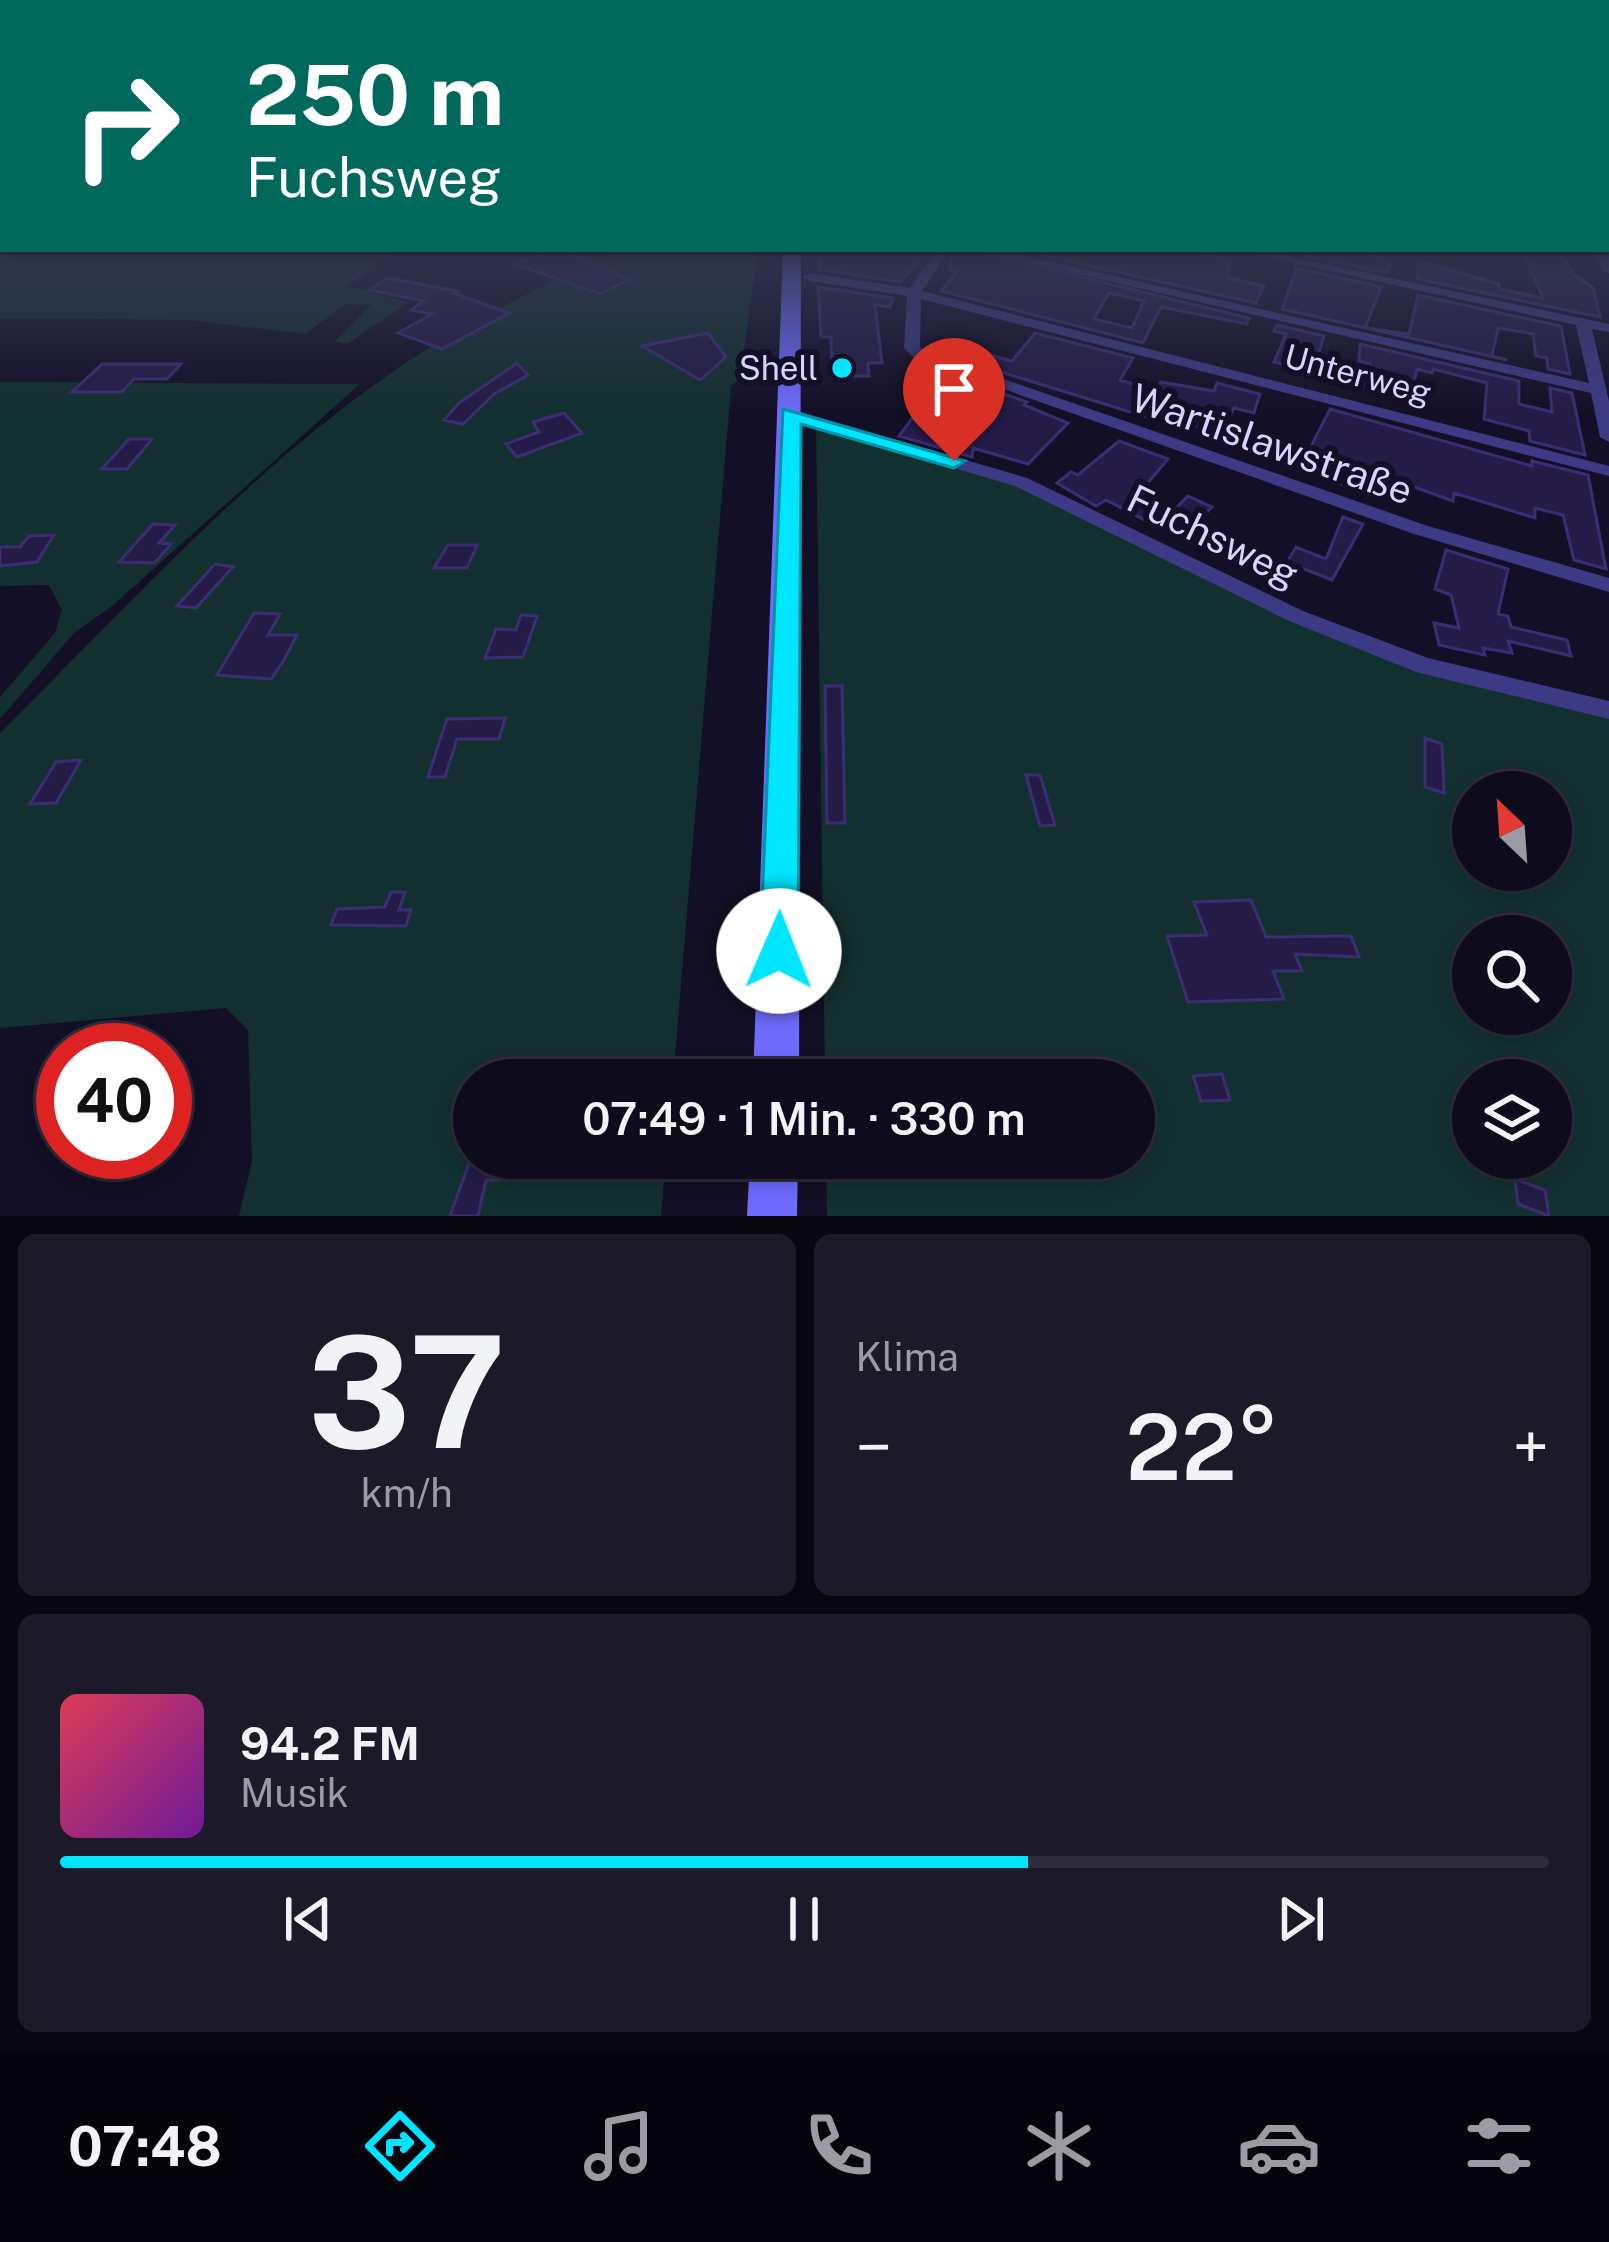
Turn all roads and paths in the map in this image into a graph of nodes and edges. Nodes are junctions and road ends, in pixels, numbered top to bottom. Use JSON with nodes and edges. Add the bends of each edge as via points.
{"nodes":[{"id":1,"x":791,"y":300,"type":"edge"},
{"id":2,"x":914,"y":300,"type":"edge"},
{"id":3,"x":940,"y":300,"type":"edge"},
{"id":4,"x":1185,"y":300,"type":"edge"},
{"id":5,"x":1474,"y":300,"type":"edge"},
{"id":6,"x":1583,"y":323,"type":"junction"},
{"id":7,"x":1609,"y":328,"type":"edge"},
{"id":8,"x":1604,"y":402,"type":"edge"},
{"id":9,"x":790,"y":414,"type":"junction"},
{"id":10,"x":1609,"y":437,"type":"edge"},
{"id":11,"x":1609,"y":471,"type":"edge"},
{"id":12,"x":1609,"y":585,"type":"edge"},
{"id":13,"x":1609,"y":710,"type":"edge"},
{"id":14,"x":776,"y":1059,"type":"edge"},
{"id":15,"x":773,"y":1179,"type":"edge"},
{"id":16,"x":772,"y":1216,"type":"edge"}],
"edges":[{"from":1,"to":9,"type":"street"},
{"from":2,"to":12,"type":"street","name":"Wartislawstraße","via":[[918,354],[1420,530]]},
{"from":3,"to":11,"type":"street","name":"Unterweg"},
{"from":4,"to":8,"type":"street"},
{"from":5,"to":6,"type":"street"},
{"from":6,"to":7,"type":"street"},
{"from":6,"to":8,"type":"street"},
{"from":8,"to":10,"type":"street"},
{"from":9,"to":13,"type":"street","name":"Fuchsweg","via":[[1022,482],[1296,616],[1424,666]]},
{"from":9,"to":14,"type":"street"},
{"from":15,"to":16,"type":"street"}]}
